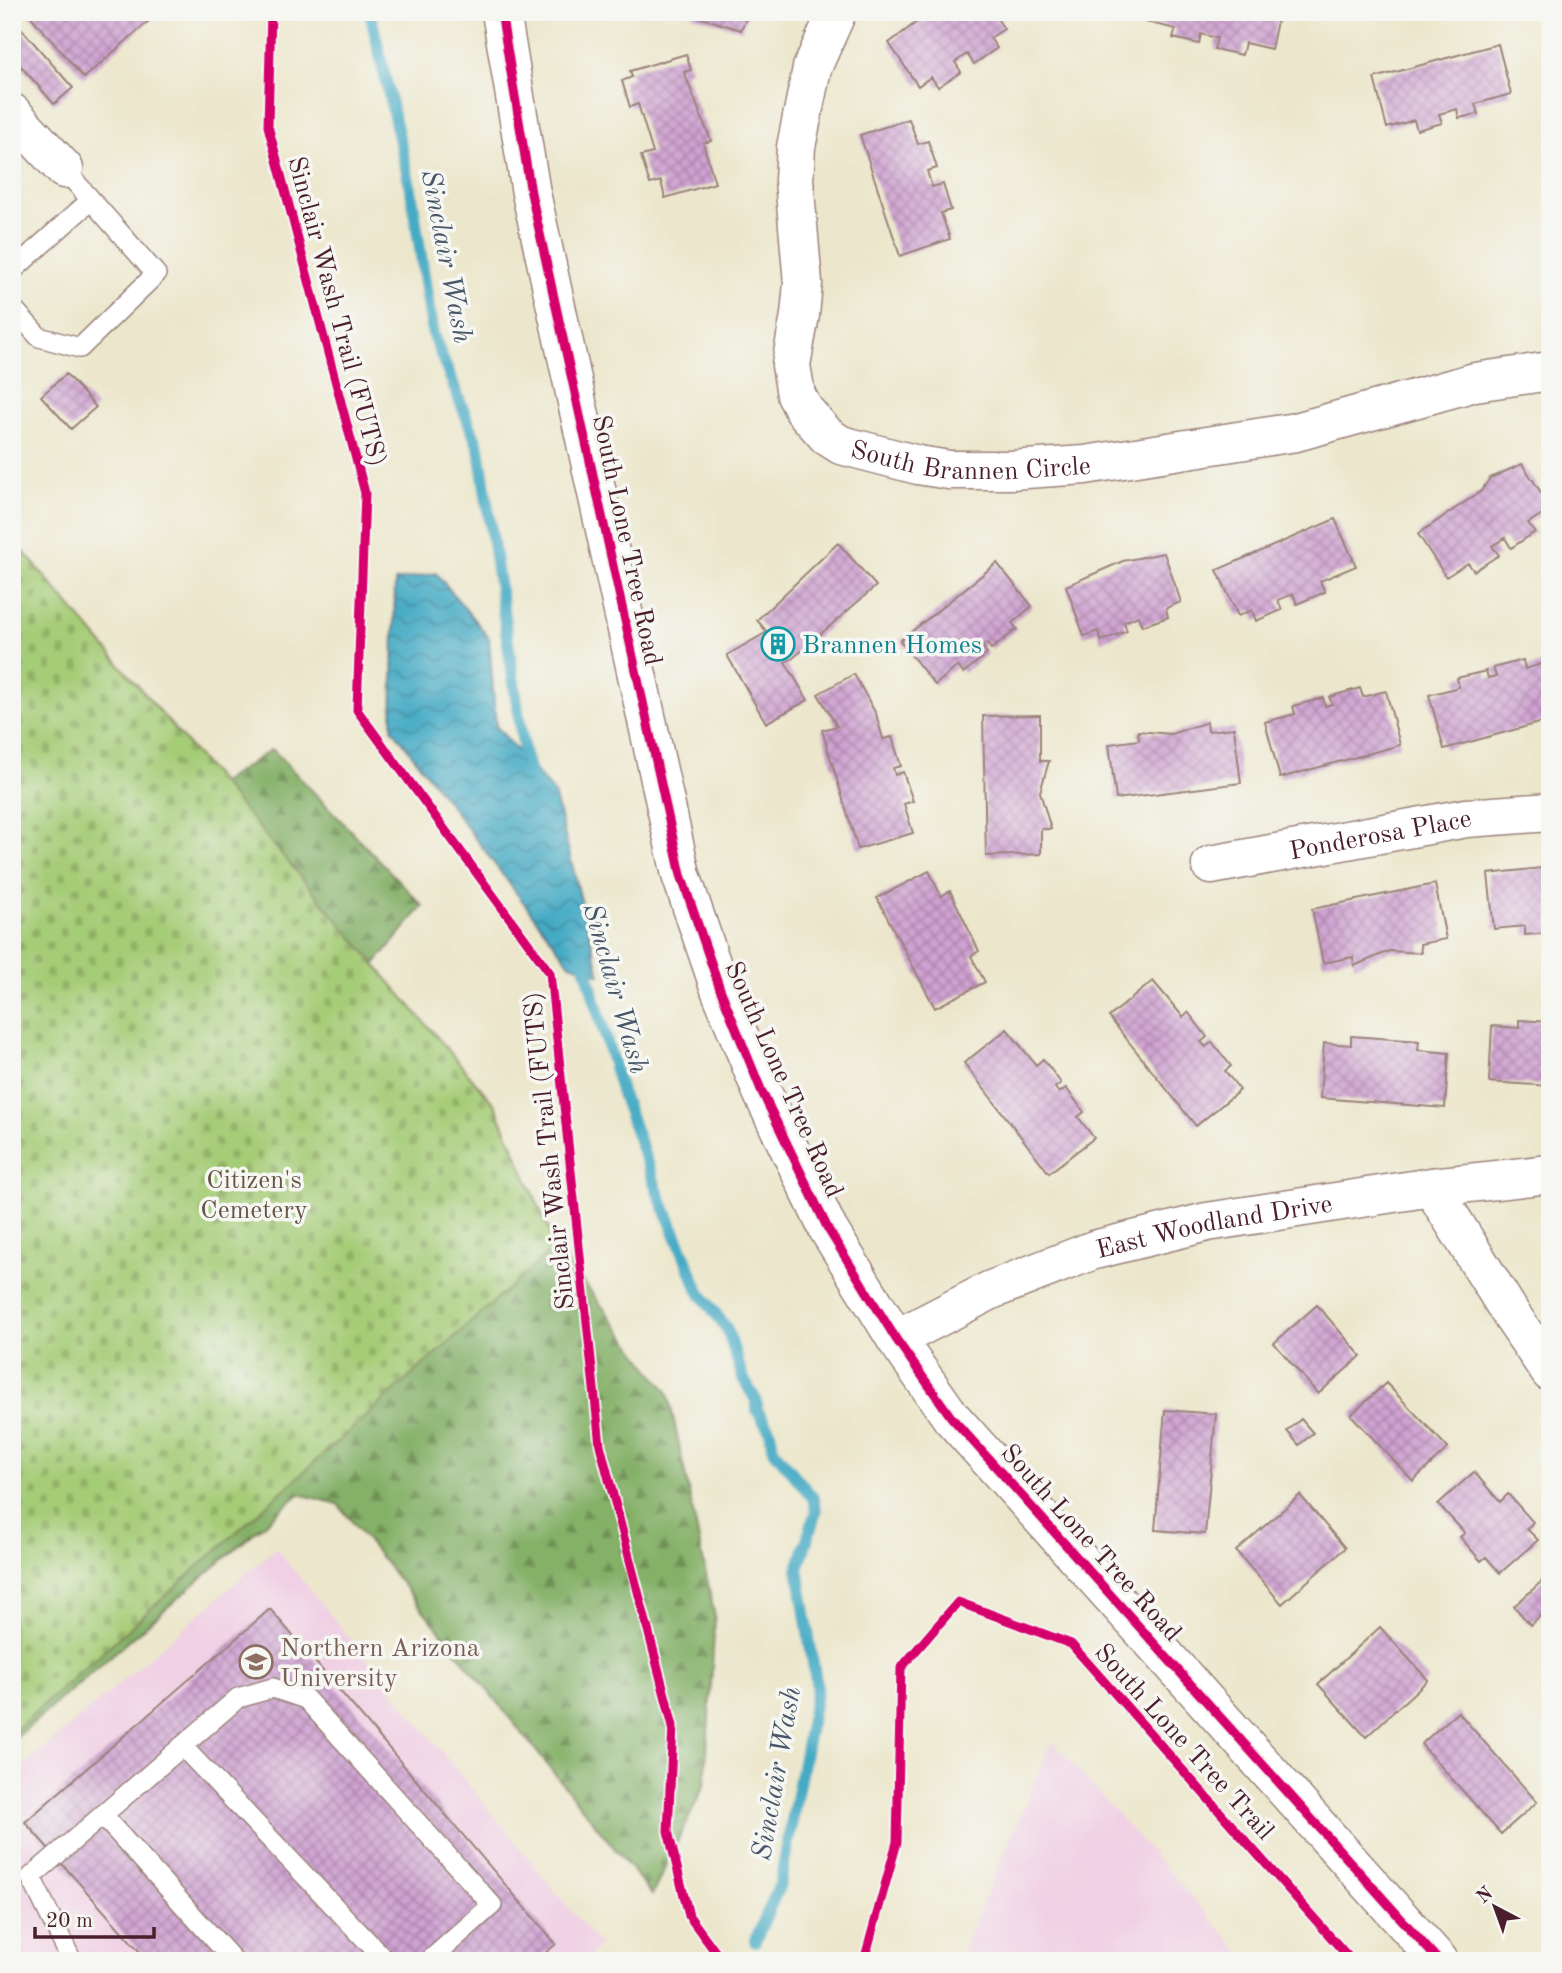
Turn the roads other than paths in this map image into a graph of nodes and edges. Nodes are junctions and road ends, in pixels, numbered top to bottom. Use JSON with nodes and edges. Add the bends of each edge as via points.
{"nodes":[{"id":1,"x":501,"y":12,"type":"edge"},
{"id":2,"x":837,"y":12,"type":"edge"},
{"id":3,"x":12,"y":113,"type":"edge"},
{"id":4,"x":64,"y":169,"type":"joint"},
{"id":5,"x":91,"y":200,"type":"junction"},
{"id":6,"x":12,"y":271,"type":"edge"},
{"id":7,"x":12,"y":307,"type":"edge"},
{"id":8,"x":1550,"y":371,"type":"edge"},
{"id":9,"x":1550,"y":812,"type":"edge"},
{"id":10,"x":1211,"y":865,"type":"dead end"},
{"id":11,"x":1550,"y":1174,"type":"edge"},
{"id":12,"x":1432,"y":1187,"type":"junction"},
{"id":13,"x":896,"y":1339,"type":"junction"},
{"id":14,"x":1550,"y":1372,"type":"edge"},
{"id":15,"x":182,"y":1746,"type":"junction"},
{"id":16,"x":102,"y":1815,"type":"junction"},
{"id":17,"x":72,"y":1961,"type":"edge"},
{"id":18,"x":234,"y":1961,"type":"edge"},
{"id":19,"x":386,"y":1961,"type":"edge"},
{"id":20,"x":429,"y":1961,"type":"edge"},
{"id":21,"x":1439,"y":1961,"type":"edge"}],
"edges":[{"from":1,"to":13,"type":"street","name":"South Lone Tree Road","via":[[531,193],[681,875],[762,1092],[828,1229]]},
{"from":2,"to":8,"type":"street","name":"South Brannen Circle","via":[[812,68],[796,147],[794,180],[803,283],[791,365],[796,395],[804,410],[827,436],[841,444],[948,470],[1085,465],[1296,432],[1475,382]]},
{"from":3,"to":4,"type":"street"},
{"from":4,"to":5,"type":"lane"},
{"from":5,"to":6,"type":"lane"},
{"from":5,"to":7,"type":"lane","via":[[156,275],[79,348],[39,337]]},
{"from":9,"to":10,"type":"street","name":"Ponderosa Place","via":[[1466,818]]},
{"from":11,"to":12,"type":"street","name":"East Woodland Drive"},
{"from":12,"to":13,"type":"street","name":"East Woodland Drive","via":[[1207,1222],[1094,1250],[991,1290]]},
{"from":12,"to":14,"type":"street"},
{"from":13,"to":21,"type":"street","name":"South Lone Tree Road","via":[[951,1417]]},
{"from":15,"to":16,"type":"lane"},
{"from":15,"to":19,"type":"lane"},
{"from":15,"to":20,"type":"lane","via":[[238,1698],[273,1688],[306,1699],[492,1905]]},
{"from":16,"to":17,"type":"lane","via":[[31,1877]]},
{"from":16,"to":18,"type":"lane"}]}
